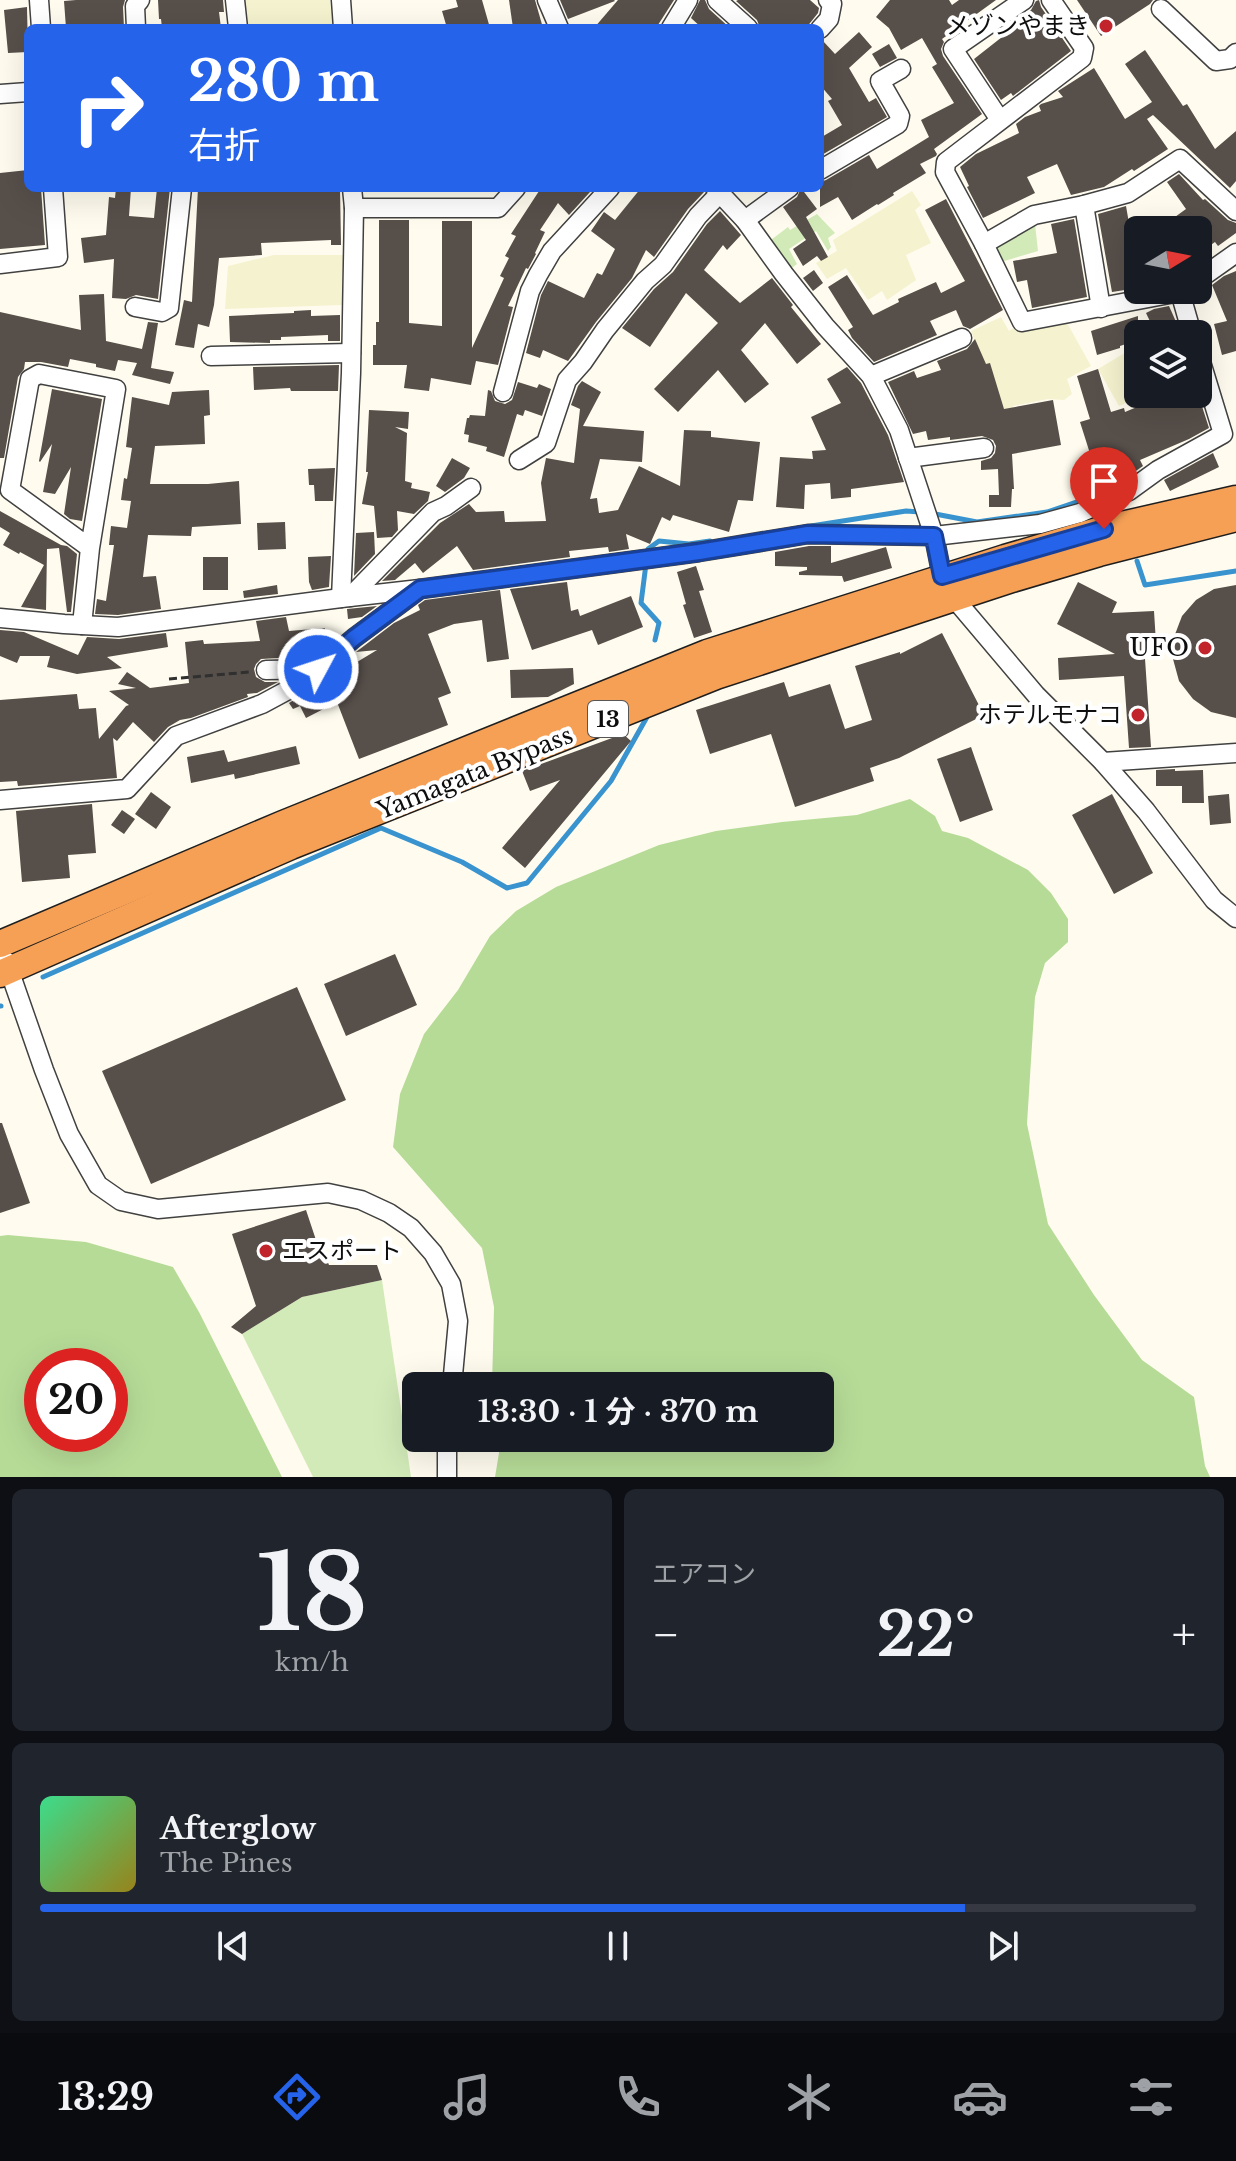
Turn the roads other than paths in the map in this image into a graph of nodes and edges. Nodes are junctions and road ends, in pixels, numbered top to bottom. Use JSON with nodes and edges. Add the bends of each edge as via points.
{"nodes":[{"id":1,"x":39,"y":0,"type":"edge"},
{"id":2,"x":140,"y":0,"type":"edge"},
{"id":3,"x":235,"y":0,"type":"edge"},
{"id":4,"x":341,"y":0,"type":"edge"},
{"id":5,"x":547,"y":0,"type":"edge"},
{"id":6,"x":688,"y":0,"type":"edge"},
{"id":7,"x":717,"y":0,"type":"edge"},
{"id":8,"x":1024,"y":0,"type":"edge"},
{"id":9,"x":1051,"y":0,"type":"edge"},
{"id":10,"x":831,"y":1,"type":"edge"},
{"id":11,"x":1161,"y":9,"type":"dead end"},
{"id":12,"x":41,"y":24,"type":"edge"},
{"id":13,"x":136,"y":24,"type":"edge"},
{"id":14,"x":238,"y":24,"type":"edge"},
{"id":15,"x":343,"y":24,"type":"edge"},
{"id":16,"x":557,"y":24,"type":"edge"},
{"id":17,"x":673,"y":24,"type":"edge"},
{"id":18,"x":744,"y":24,"type":"edge"},
{"id":19,"x":824,"y":25,"type":"edge"},
{"id":20,"x":1236,"y":53,"type":"edge"},
{"id":21,"x":901,"y":69,"type":"dead end"},
{"id":22,"x":24,"y":92,"type":"edge"},
{"id":23,"x":0,"y":94,"type":"edge"},
{"id":24,"x":1000,"y":120,"type":"junction"},
{"id":25,"x":824,"y":168,"type":"edge"},
{"id":26,"x":53,"y":192,"type":"edge"},
{"id":27,"x":182,"y":192,"type":"edge"},
{"id":28,"x":352,"y":192,"type":"edge"},
{"id":29,"x":512,"y":192,"type":"edge"},
{"id":30,"x":606,"y":192,"type":"edge"},
{"id":31,"x":716,"y":192,"type":"edge"},
{"id":32,"x":720,"y":192,"type":"edge"},
{"id":33,"x":784,"y":192,"type":"edge"},
{"id":34,"x":1084,"y":205,"type":"junction"},
{"id":35,"x":354,"y":208,"type":"junction"},
{"id":36,"x":1236,"y":211,"type":"edge"},
{"id":37,"x":745,"y":220,"type":"junction"},
{"id":38,"x":984,"y":244,"type":"junction"},
{"id":39,"x":1236,"y":253,"type":"edge"},
{"id":40,"x":0,"y":264,"type":"edge"},
{"id":41,"x":1212,"y":270,"type":"edge"},
{"id":42,"x":1124,"y":303,"type":"edge"},
{"id":43,"x":135,"y":307,"type":"dead end"},
{"id":44,"x":1101,"y":308,"type":"junction"},
{"id":45,"x":962,"y":338,"type":"dead end"},
{"id":46,"x":351,"y":353,"type":"junction"},
{"id":47,"x":211,"y":356,"type":"dead end"},
{"id":48,"x":871,"y":376,"type":"junction"},
{"id":49,"x":1212,"y":389,"type":"edge"},
{"id":50,"x":503,"y":392,"type":"dead end"},
{"id":51,"x":1229,"y":434,"type":"edge"},
{"id":52,"x":984,"y":448,"type":"dead end"},
{"id":53,"x":908,"y":458,"type":"junction"},
{"id":54,"x":519,"y":460,"type":"dead end"},
{"id":55,"x":471,"y":488,"type":"dead end"},
{"id":56,"x":1236,"y":499,"type":"edge"},
{"id":57,"x":1236,"y":518,"type":"edge"},
{"id":58,"x":929,"y":519,"type":"junction"},
{"id":59,"x":90,"y":548,"type":"junction"},
{"id":60,"x":948,"y":587,"type":"junction"},
{"id":61,"x":420,"y":589,"type":"junction"},
{"id":62,"x":346,"y":597,"type":"junction"},
{"id":63,"x":0,"y":618,"type":"edge"},
{"id":64,"x":82,"y":625,"type":"junction"},
{"id":65,"x":318,"y":669,"type":"junction"},
{"id":66,"x":266,"y":670,"type":"road end"},
{"id":67,"x":1236,"y":753,"type":"edge"},
{"id":68,"x":1103,"y":762,"type":"junction"},
{"id":69,"x":0,"y":800,"type":"edge"},
{"id":70,"x":1236,"y":918,"type":"edge"},
{"id":71,"x":0,"y":944,"type":"edge"},
{"id":72,"x":5,"y":972,"type":"edge"},
{"id":73,"x":453,"y":1372,"type":"edge"},
{"id":74,"x":447,"y":1452,"type":"edge"},
{"id":75,"x":447,"y":1477,"type":"edge"}],
"edges":[{"from":1,"to":12,"type":"street"},
{"from":2,"to":13,"type":"street"},
{"from":3,"to":14,"type":"street"},
{"from":4,"to":15,"type":"street"},
{"from":5,"to":16,"type":"street"},
{"from":6,"to":17,"type":"street"},
{"from":7,"to":18,"type":"street"},
{"from":8,"to":24,"type":"street","via":[[953,49]]},
{"from":9,"to":24,"type":"street","via":[[1084,48],[1082,58]]},
{"from":10,"to":19,"type":"street"},
{"from":11,"to":20,"type":"street","via":[[1216,61]]},
{"from":21,"to":25,"type":"street","via":[[880,81],[900,116],[898,124]]},
{"from":22,"to":23,"type":"street"},
{"from":24,"to":38,"type":"street","via":[[946,162],[945,172]]},
{"from":26,"to":40,"type":"street","via":[[58,257]]},
{"from":27,"to":43,"type":"street","via":[[169,308],[162,312]]},
{"from":28,"to":35,"type":"street"},
{"from":29,"to":35,"type":"street","via":[[498,208]]},
{"from":30,"to":50,"type":"street","via":[[552,251],[538,275]]},
{"from":31,"to":54,"type":"street","via":[[567,380],[546,443]]},
{"from":32,"to":37,"type":"street"},
{"from":33,"to":37,"type":"street"},
{"from":34,"to":36,"type":"street","via":[[1128,193],[1180,159]]},
{"from":34,"to":38,"type":"street","via":[[1034,215]]},
{"from":34,"to":44,"type":"street"},
{"from":35,"to":46,"type":"street"},
{"from":37,"to":48,"type":"street"},
{"from":38,"to":44,"type":"street","via":[[1022,322]]},
{"from":39,"to":41,"type":"street"},
{"from":42,"to":44,"type":"street"},
{"from":45,"to":48,"type":"street"},
{"from":46,"to":47,"type":"street"},
{"from":46,"to":62,"type":"street"},
{"from":48,"to":53,"type":"street"},
{"from":49,"to":51,"type":"street"},
{"from":51,"to":58,"type":"street","via":[[1080,513],[1040,524]]},
{"from":52,"to":53,"type":"street"},
{"from":53,"to":58,"type":"street"},
{"from":55,"to":62,"type":"street","via":[[433,512]]},
{"from":56,"to":60,"type":"highway","name":"Yamagata Bypass","number":"13","via":[[1104,529]]},
{"from":57,"to":60,"type":"highway","name":"Yamagata Bypass","number":"13"},
{"from":58,"to":60,"type":"street"},
{"from":58,"to":61,"type":"street"},
{"from":59,"to":59,"type":"street","via":[[10,490],[30,379],[39,374],[116,389]]},
{"from":59,"to":64,"type":"street"},
{"from":60,"to":68,"type":"street","via":[[1036,695]]},
{"from":60,"to":71,"type":"highway","name":"Yamagata Bypass","number":"13","via":[[707,653]]},
{"from":60,"to":72,"type":"highway","name":"Yamagata Bypass","number":"13","via":[[291,846]]},
{"from":61,"to":62,"type":"street"},
{"from":61,"to":65,"type":"street"},
{"from":62,"to":64,"type":"street","via":[[118,627]]},
{"from":63,"to":64,"type":"street"},
{"from":65,"to":66,"type":"street"},
{"from":65,"to":69,"type":"street","via":[[262,704],[176,736],[127,789]]},
{"from":67,"to":68,"type":"street"},
{"from":68,"to":70,"type":"street","via":[[1214,900]]},
{"from":71,"to":72,"type":"street"},
{"from":72,"to":73,"type":"street","via":[[69,1134],[98,1185],[121,1201],[158,1209],[328,1193],[389,1213],[433,1253],[451,1284],[458,1321]]},
{"from":74,"to":75,"type":"street"}]}
